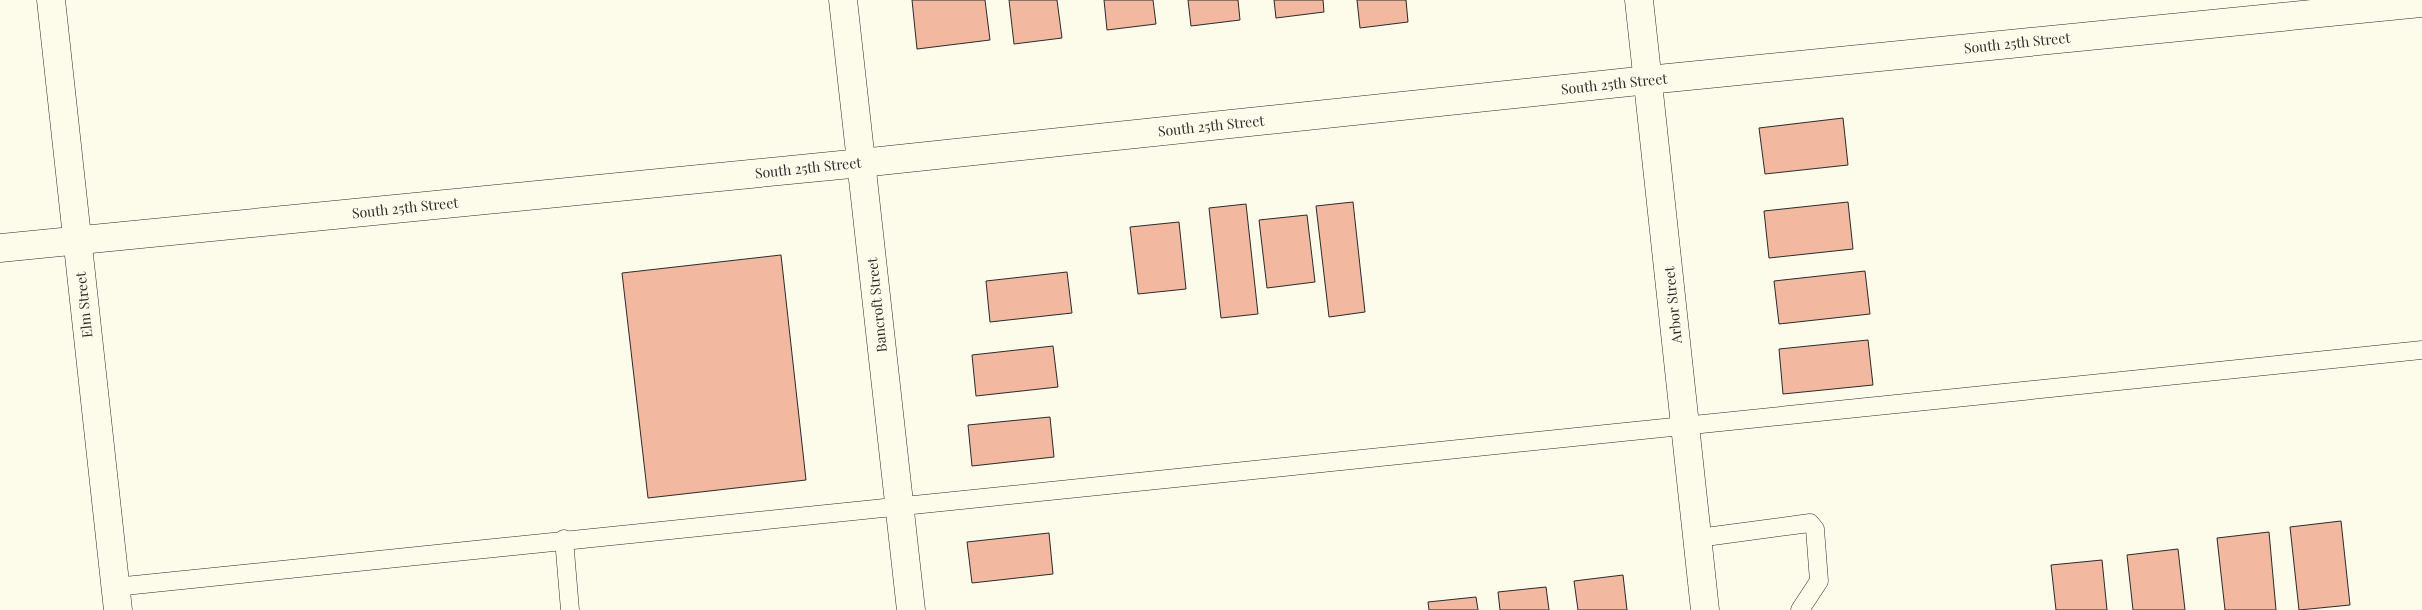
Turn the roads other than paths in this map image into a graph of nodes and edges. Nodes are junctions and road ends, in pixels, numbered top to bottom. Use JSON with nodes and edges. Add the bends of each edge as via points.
{"nodes":[{"id":1,"x":51,"y":0,"type":"edge"},
{"id":2,"x":843,"y":0,"type":"edge"},
{"id":3,"x":1639,"y":0,"type":"edge"},
{"id":4,"x":2422,"y":3,"type":"edge"},
{"id":5,"x":1648,"y":80,"type":"junction"},
{"id":6,"x":861,"y":163,"type":"junction"},
{"id":7,"x":77,"y":240,"type":"junction"},
{"id":8,"x":0,"y":248,"type":"edge"},
{"id":9,"x":2422,"y":350,"type":"edge"},
{"id":10,"x":1686,"y":426,"type":"junction"},
{"id":11,"x":899,"y":505,"type":"junction"},
{"id":12,"x":1698,"y":538,"type":"junction"},
{"id":13,"x":564,"y":539,"type":"junction"},
{"id":14,"x":117,"y":598,"type":"edge"},
{"id":15,"x":570,"y":610,"type":"edge"},
{"id":16,"x":911,"y":610,"type":"edge"},
{"id":17,"x":1705,"y":610,"type":"edge"},
{"id":18,"x":1800,"y":610,"type":"edge"}],
"edges":[{"from":1,"to":7,"type":"street","name":"Elm Street"},
{"from":2,"to":6,"type":"street","name":"Bancroft Street"},
{"from":3,"to":5,"type":"street","name":"Arbor Street"},
{"from":4,"to":5,"type":"street","name":"South 25th Street"},
{"from":5,"to":6,"type":"street","name":"South 25th Street"},
{"from":5,"to":10,"type":"street","name":"Arbor Street"},
{"from":6,"to":7,"type":"street","name":"South 25th Street"},
{"from":6,"to":11,"type":"street","name":"Bancroft Street"},
{"from":7,"to":8,"type":"street","name":"South 25th Street"},
{"from":7,"to":14,"type":"street","name":"Elm Street"},
{"from":9,"to":10,"type":"lane"},
{"from":10,"to":11,"type":"lane"},
{"from":10,"to":12,"type":"street","name":"Arbor Street"},
{"from":11,"to":13,"type":"lane"},
{"from":11,"to":16,"type":"street","name":"Bancroft Street"},
{"from":12,"to":17,"type":"street","name":"Arbor Street"},
{"from":12,"to":18,"type":"lane","via":[[1810,523],[1815,528],[1819,580]]},
{"from":13,"to":14,"type":"lane"},
{"from":13,"to":15,"type":"lane"}]}
